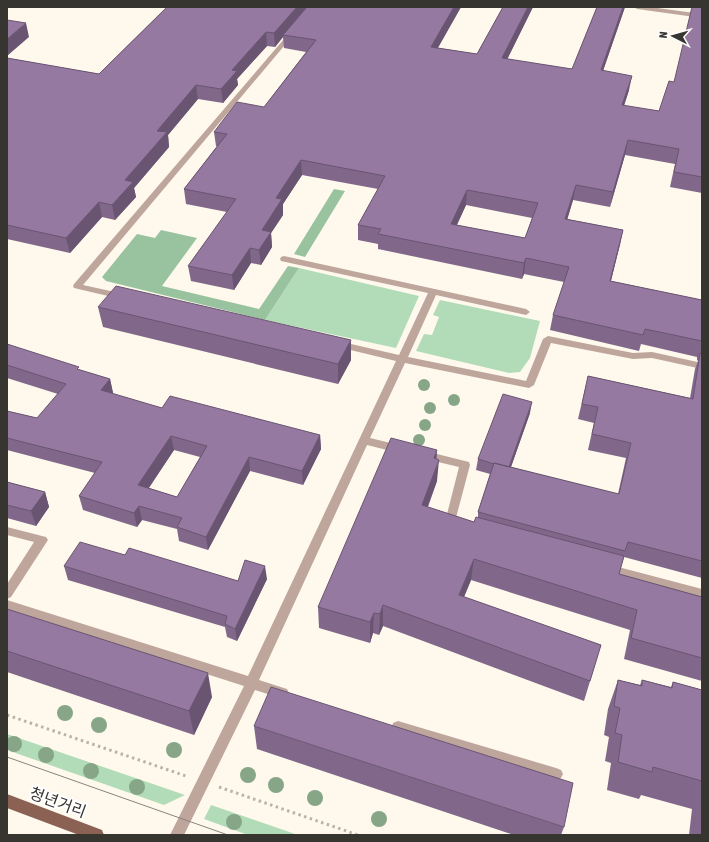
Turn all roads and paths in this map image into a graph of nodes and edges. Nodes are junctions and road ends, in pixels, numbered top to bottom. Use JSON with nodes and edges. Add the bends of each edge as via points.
{"nodes":[{"id":1,"x":636,"y":7,"type":"edge"},
{"id":2,"x":702,"y":16,"type":"edge"},
{"id":3,"x":299,"y":25,"type":"edge"},
{"id":4,"x":284,"y":259,"type":"dead end"},
{"id":5,"x":433,"y":292,"type":"junction"},
{"id":6,"x":131,"y":298,"type":"edge"},
{"id":7,"x":526,"y":312,"type":"dead end"},
{"id":8,"x":325,"y":342,"type":"edge"},
{"id":9,"x":402,"y":359,"type":"junction"},
{"id":10,"x":702,"y":366,"type":"edge"},
{"id":11,"x":364,"y":440,"type":"junction"},
{"id":12,"x":456,"y":528,"type":"edge"},
{"id":13,"x":7,"y":531,"type":"edge"},
{"id":14,"x":594,"y":565,"type":"edge"},
{"id":15,"x":7,"y":594,"type":"edge"},
{"id":16,"x":702,"y":594,"type":"edge"},
{"id":17,"x":7,"y":605,"type":"edge"},
{"id":18,"x":251,"y":684,"type":"junction"},
{"id":19,"x":297,"y":697,"type":"edge"},
{"id":20,"x":7,"y":715,"type":"edge"},
{"id":21,"x":388,"y":724,"type":"edge"},
{"id":22,"x":556,"y":774,"type":"dead end"},
{"id":23,"x":203,"y":782,"type":"junction"},
{"id":24,"x":7,"y":801,"type":"edge"},
{"id":25,"x":97,"y":835,"type":"edge"},
{"id":26,"x":177,"y":835,"type":"edge"},
{"id":27,"x":358,"y":835,"type":"edge"}],
"edges":[{"from":1,"to":2,"type":"street"},
{"from":3,"to":6,"type":"street","via":[[77,286]]},
{"from":4,"to":5,"type":"street"},
{"from":5,"to":7,"type":"street"},
{"from":5,"to":9,"type":"street"},
{"from":8,"to":9,"type":"street"},
{"from":9,"to":10,"type":"street","via":[[529,385],[548,339],[633,356],[652,355]]},
{"from":9,"to":11,"type":"street"},
{"from":11,"to":12,"type":"street","via":[[465,465],[448,526]]},
{"from":11,"to":18,"type":"street"},
{"from":13,"to":15,"type":"street","via":[[42,540]]},
{"from":14,"to":16,"type":"street"},
{"from":17,"to":18,"type":"street"},
{"from":18,"to":19,"type":"street"},
{"from":18,"to":23,"type":"street"},
{"from":20,"to":23,"type":"path"},
{"from":21,"to":22,"type":"street"},
{"from":23,"to":26,"type":"street"},
{"from":23,"to":27,"type":"path"},
{"from":24,"to":25,"type":"main road","name":"청년거리"}]}
